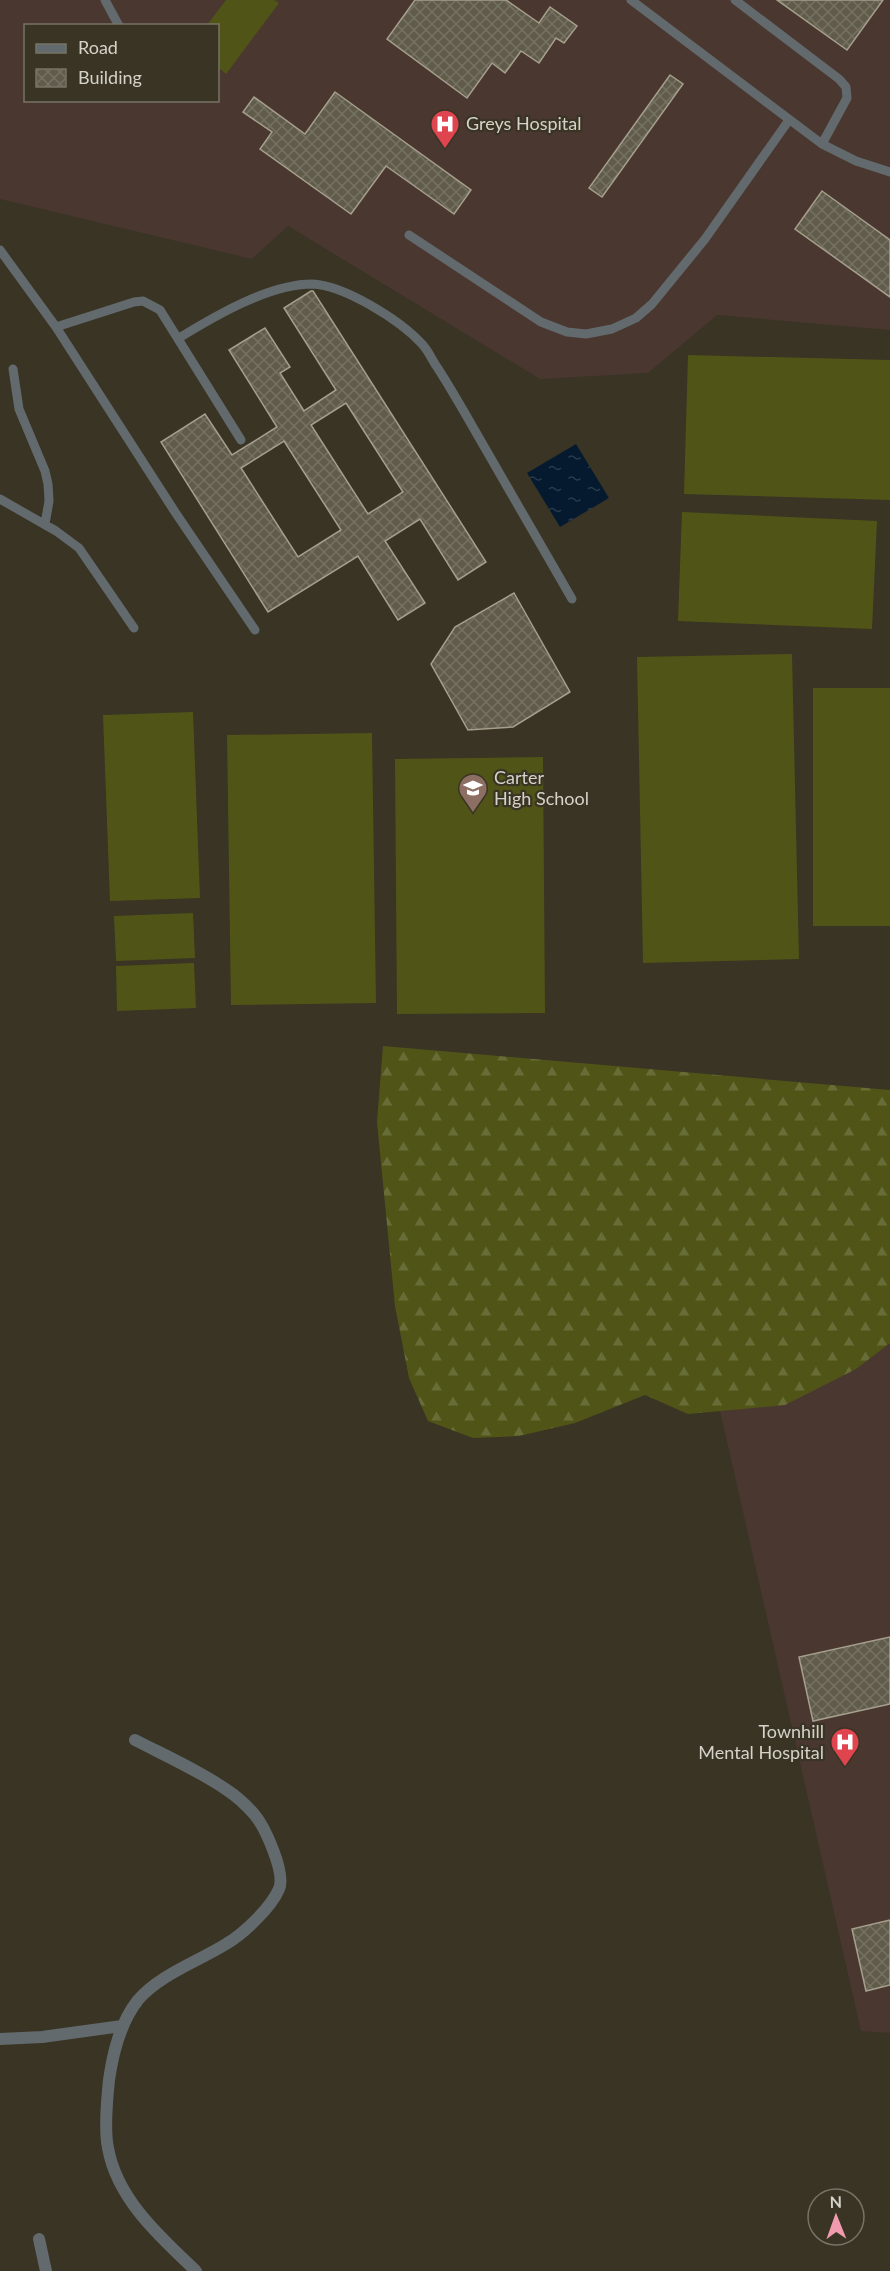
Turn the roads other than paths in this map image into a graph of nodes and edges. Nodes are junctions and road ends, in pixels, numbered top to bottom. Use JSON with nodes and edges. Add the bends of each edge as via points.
{"nodes":[{"id":1,"x":105,"y":0,"type":"edge"},
{"id":2,"x":631,"y":0,"type":"edge"},
{"id":3,"x":735,"y":0,"type":"edge"},
{"id":4,"x":117,"y":24,"type":"edge"},
{"id":5,"x":789,"y":120,"type":"junction"},
{"id":6,"x":822,"y":144,"type":"junction"},
{"id":7,"x":890,"y":172,"type":"edge"},
{"id":8,"x":410,"y":235,"type":"dead end"},
{"id":9,"x":0,"y":249,"type":"edge"},
{"id":10,"x":56,"y":327,"type":"junction"},
{"id":11,"x":179,"y":338,"type":"junction"},
{"id":12,"x":13,"y":369,"type":"dead end"},
{"id":13,"x":241,"y":440,"type":"dead end"},
{"id":14,"x":0,"y":499,"type":"edge"},
{"id":15,"x":45,"y":524,"type":"junction"},
{"id":16,"x":572,"y":599,"type":"dead end"},
{"id":17,"x":134,"y":628,"type":"dead end"},
{"id":18,"x":255,"y":630,"type":"dead end"},
{"id":19,"x":135,"y":1740,"type":"dead end"},
{"id":20,"x":122,"y":2026,"type":"junction"},
{"id":21,"x":0,"y":2039,"type":"edge"},
{"id":22,"x":39,"y":2239,"type":"dead end"},
{"id":23,"x":46,"y":2271,"type":"edge"},
{"id":24,"x":196,"y":2271,"type":"edge"}],
"edges":[{"from":1,"to":4,"type":"lane"},
{"from":2,"to":5,"type":"lane"},
{"from":3,"to":6,"type":"lane","via":[[846,87],[847,98]]},
{"from":5,"to":6,"type":"lane"},
{"from":5,"to":8,"type":"lane","via":[[705,239],[652,304],[636,318],[612,329],[586,334],[541,322]]},
{"from":6,"to":7,"type":"lane"},
{"from":9,"to":10,"type":"lane"},
{"from":10,"to":11,"type":"lane","via":[[143,301],[160,310]]},
{"from":10,"to":18,"type":"lane"},
{"from":11,"to":13,"type":"lane"},
{"from":11,"to":16,"type":"lane","via":[[264,295],[311,284],[351,294],[396,323],[422,344],[451,388]]},
{"from":12,"to":15,"type":"lane","via":[[19,409],[48,484]]},
{"from":14,"to":15,"type":"lane"},
{"from":15,"to":17,"type":"lane","via":[[79,548]]},
{"from":19,"to":20,"type":"street","via":[[229,1791],[255,1815],[281,1878],[274,1899],[245,1930],[163,1980],[139,1999]]},
{"from":20,"to":21,"type":"street"},
{"from":20,"to":24,"type":"street","via":[[112,2055],[108,2094],[107,2146],[113,2169],[127,2196],[155,2231]]},
{"from":22,"to":23,"type":"street"}]}
